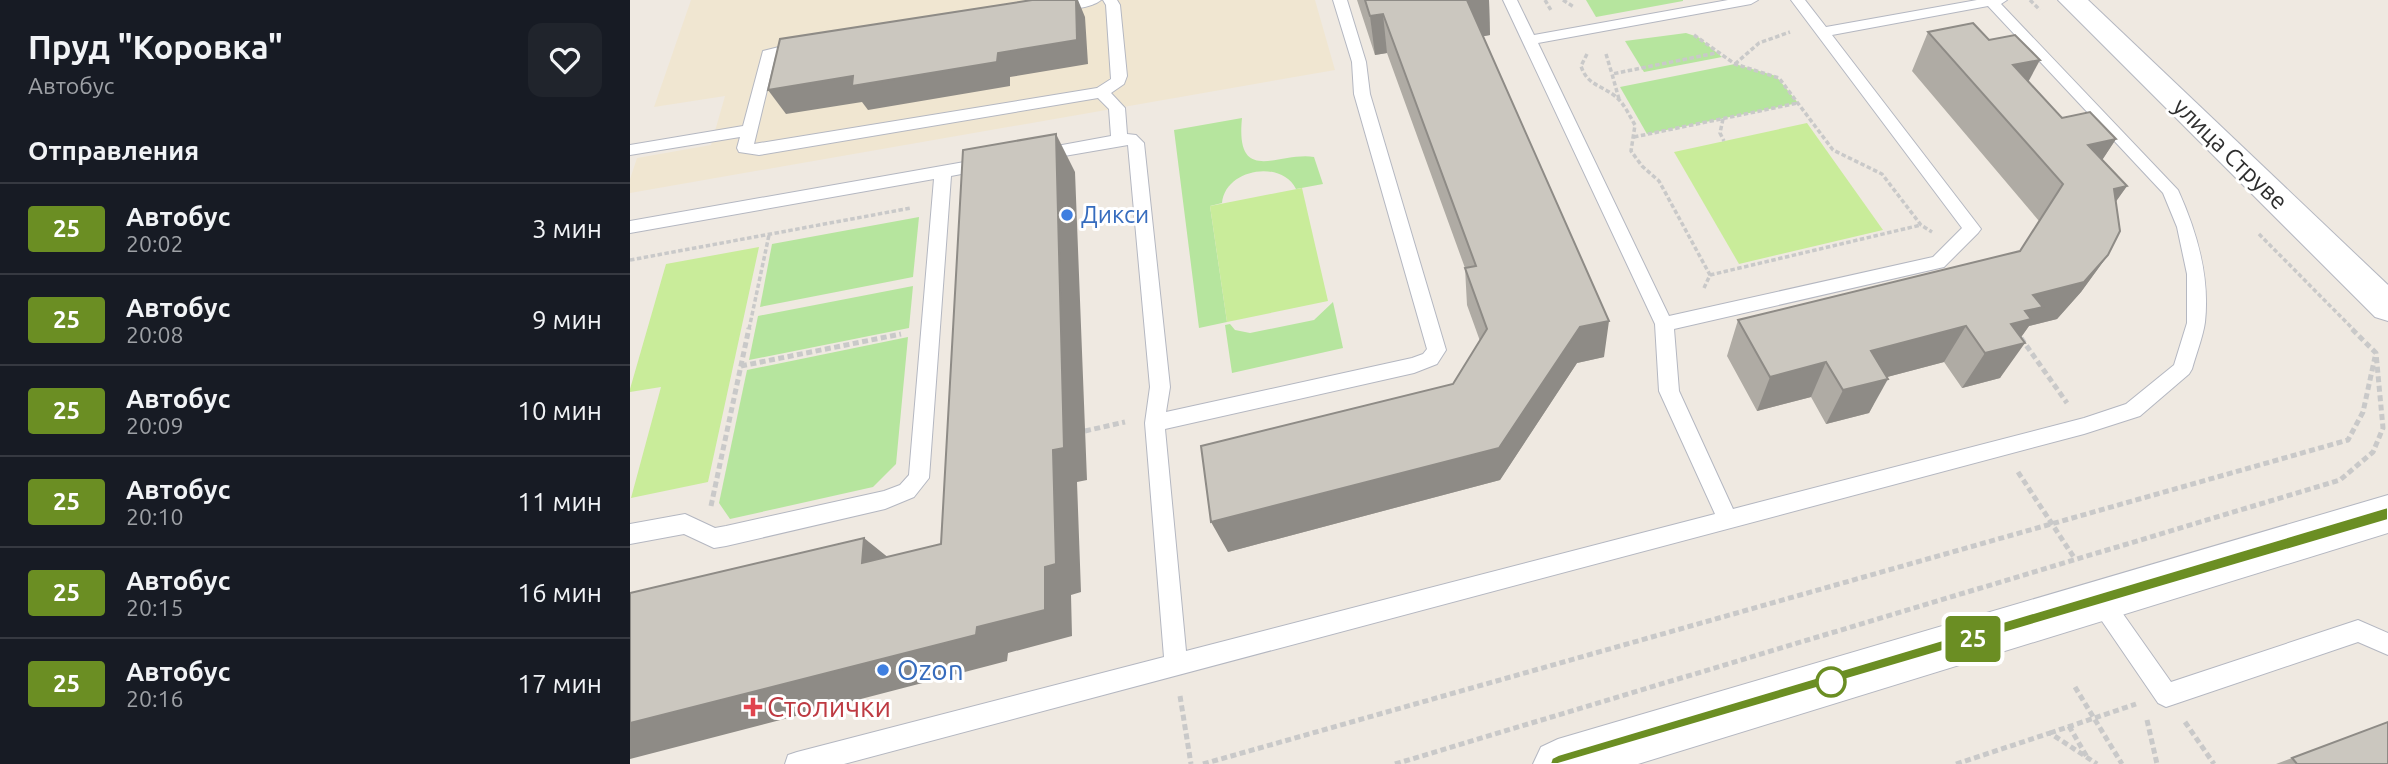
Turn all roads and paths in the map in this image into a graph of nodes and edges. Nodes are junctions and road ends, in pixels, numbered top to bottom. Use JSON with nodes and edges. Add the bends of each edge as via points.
{"nodes":[{"id":1,"x":1094,"y":0,"type":"edge"},
{"id":2,"x":1110,"y":0,"type":"edge"},
{"id":3,"x":1340,"y":0,"type":"edge"},
{"id":4,"x":1510,"y":0,"type":"edge"},
{"id":5,"x":1751,"y":0,"type":"edge"},
{"id":6,"x":1798,"y":0,"type":"edge"},
{"id":7,"x":2072,"y":0,"type":"edge"},
{"id":8,"x":1994,"y":1,"type":"edge"},
{"id":9,"x":1040,"y":9,"type":"edge"},
{"id":10,"x":1820,"y":29,"type":"junction"},
{"id":11,"x":1686,"y":33,"type":"dead end"},
{"id":12,"x":1529,"y":40,"type":"junction"},
{"id":13,"x":823,"y":43,"type":"edge"},
{"id":14,"x":1591,"y":50,"type":"dead end"},
{"id":15,"x":1716,"y":53,"type":"junction"},
{"id":16,"x":1606,"y":54,"type":"dead end"},
{"id":17,"x":1735,"y":64,"type":"junction"},
{"id":18,"x":1612,"y":74,"type":"junction"},
{"id":19,"x":1101,"y":92,"type":"junction"},
{"id":20,"x":1619,"y":100,"type":"junction"},
{"id":21,"x":1798,"y":103,"type":"junction"},
{"id":22,"x":1724,"y":118,"type":"junction"},
{"id":23,"x":748,"y":130,"type":"junction"},
{"id":24,"x":1634,"y":136,"type":"junction"},
{"id":25,"x":1119,"y":140,"type":"junction"},
{"id":26,"x":1724,"y":141,"type":"dead end"},
{"id":27,"x":630,"y":150,"type":"edge"},
{"id":28,"x":943,"y":171,"type":"junction"},
{"id":29,"x":941,"y":203,"type":"junction"},
{"id":30,"x":1921,"y":225,"type":"junction"},
{"id":31,"x":630,"y":227,"type":"edge"},
{"id":32,"x":769,"y":235,"type":"junction"},
{"id":33,"x":1955,"y":245,"type":"junction"},
{"id":34,"x":630,"y":260,"type":"edge"},
{"id":35,"x":1710,"y":275,"type":"junction"},
{"id":36,"x":2388,"y":307,"type":"edge"},
{"id":37,"x":1689,"y":318,"type":"junction"},
{"id":38,"x":1664,"y":324,"type":"junction"},
{"id":39,"x":931,"y":328,"type":"junction"},
{"id":40,"x":2015,"y":330,"type":"edge"},
{"id":41,"x":741,"y":366,"type":"junction"},
{"id":42,"x":1156,"y":419,"type":"junction"},
{"id":43,"x":2084,"y":426,"type":"junction"},
{"id":44,"x":1085,"y":431,"type":"dead end"},
{"id":45,"x":2002,"y":447,"type":"junction"},
{"id":46,"x":2388,"y":514,"type":"edge"},
{"id":47,"x":1728,"y":520,"type":"junction"},
{"id":48,"x":2051,"y":523,"type":"junction"},
{"id":49,"x":630,"y":534,"type":"edge"},
{"id":50,"x":705,"y":534,"type":"junction"},
{"id":51,"x":2074,"y":559,"type":"junction"},
{"id":52,"x":2101,"y":601,"type":"junction"},
{"id":53,"x":2388,"y":644,"type":"edge"},
{"id":54,"x":1176,"y":664,"type":"junction"},
{"id":55,"x":2075,"y":687,"type":"dead end"},
{"id":56,"x":2166,"y":695,"type":"junction"},
{"id":57,"x":2143,"y":702,"type":"junction"},
{"id":58,"x":2094,"y":718,"type":"junction"},
{"id":59,"x":2069,"y":726,"type":"junction"},
{"id":60,"x":2050,"y":733,"type":"junction"},
{"id":61,"x":2089,"y":761,"type":"junction"},
{"id":62,"x":797,"y":764,"type":"edge"},
{"id":63,"x":1191,"y":764,"type":"edge"},
{"id":64,"x":1203,"y":764,"type":"edge"},
{"id":65,"x":1395,"y":764,"type":"edge"},
{"id":66,"x":1558,"y":764,"type":"edge"},
{"id":67,"x":1956,"y":764,"type":"edge"},
{"id":68,"x":2097,"y":764,"type":"edge"},
{"id":69,"x":2122,"y":764,"type":"edge"},
{"id":70,"x":2157,"y":764,"type":"edge"},
{"id":71,"x":2214,"y":764,"type":"edge"}],
"edges":[{"from":1,"to":9,"type":"lane"},
{"from":2,"to":19,"type":"lane","via":[[1119,81]]},
{"from":3,"to":42,"type":"lane","via":[[1359,62],[1362,94],[1437,350],[1430,359],[1414,365]]},
{"from":4,"to":12,"type":"lane"},
{"from":5,"to":12,"type":"lane"},
{"from":6,"to":10,"type":"lane"},
{"from":7,"to":36,"type":"street","name":"улица Струве"},
{"from":8,"to":10,"type":"lane"},
{"from":8,"to":43,"type":"lane","via":[[2170,190],[2186,227],[2196,274],[2196,323],[2182,369],[2133,410]]},
{"from":10,"to":17,"type":"path","via":[[1770,37]]},
{"from":10,"to":33,"type":"lane","via":[[1972,229]]},
{"from":11,"to":15,"type":"path","via":[[1699,37]]},
{"from":12,"to":38,"type":"lane"},
{"from":13,"to":23,"type":"lane","via":[[768,54]]},
{"from":14,"to":20,"type":"path","via":[[1583,57],[1583,74],[1599,90]]},
{"from":15,"to":17,"type":"path"},
{"from":15,"to":18,"type":"path"},
{"from":16,"to":18,"type":"path"},
{"from":17,"to":21,"type":"path","via":[[1776,76]]},
{"from":18,"to":20,"type":"path"},
{"from":19,"to":23,"type":"lane","via":[[759,150],[745,148]]},
{"from":19,"to":25,"type":"lane","via":[[1117,108]]},
{"from":20,"to":24,"type":"path","via":[[1635,125]]},
{"from":21,"to":22,"type":"path"},
{"from":21,"to":30,"type":"path","via":[[1833,150],[1882,174]]},
{"from":22,"to":24,"type":"path"},
{"from":22,"to":26,"type":"path","via":[[1720,132]]},
{"from":23,"to":27,"type":"lane"},
{"from":24,"to":35,"type":"path","via":[[1630,151],[1659,181]]},
{"from":25,"to":28,"type":"lane"},
{"from":25,"to":42,"type":"lane","via":[[1130,139],[1139,149],[1160,387]]},
{"from":28,"to":29,"type":"lane"},
{"from":28,"to":31,"type":"lane"},
{"from":29,"to":32,"type":"path"},
{"from":29,"to":39,"type":"lane"},
{"from":30,"to":33,"type":"path"},
{"from":30,"to":35,"type":"path"},
{"from":32,"to":34,"type":"path"},
{"from":32,"to":41,"type":"path"},
{"from":33,"to":37,"type":"lane","via":[[1938,262]]},
{"from":35,"to":37,"type":"path"},
{"from":37,"to":38,"type":"lane"},
{"from":38,"to":47,"type":"lane","via":[[1669,391]]},
{"from":39,"to":41,"type":"path"},
{"from":39,"to":50,"type":"lane","via":[[921,466],[919,478],[907,491],[726,536]]},
{"from":40,"to":43,"type":"path"},
{"from":41,"to":50,"type":"path"},
{"from":42,"to":44,"type":"path"},
{"from":42,"to":54,"type":"lane"},
{"from":43,"to":45,"type":"lane"},
{"from":45,"to":47,"type":"lane"},
{"from":45,"to":48,"type":"path"},
{"from":46,"to":52,"type":"street"},
{"from":47,"to":54,"type":"lane"},
{"from":48,"to":51,"type":"path"},
{"from":48,"to":51,"type":"path","via":[[2348,440],[2363,412],[2376,353],[2383,428],[2373,452],[2340,480]]},
{"from":48,"to":64,"type":"path"},
{"from":49,"to":50,"type":"lane","via":[[685,524]]},
{"from":51,"to":65,"type":"path"},
{"from":52,"to":56,"type":"lane"},
{"from":52,"to":66,"type":"street"},
{"from":53,"to":56,"type":"lane","via":[[2358,631]]},
{"from":54,"to":62,"type":"lane"},
{"from":54,"to":63,"type":"path"},
{"from":55,"to":58,"type":"path"},
{"from":56,"to":57,"type":"path"},
{"from":56,"to":71,"type":"path"},
{"from":57,"to":58,"type":"path"},
{"from":57,"to":70,"type":"path"},
{"from":58,"to":59,"type":"path"},
{"from":58,"to":69,"type":"path"},
{"from":59,"to":60,"type":"path"},
{"from":59,"to":61,"type":"path"},
{"from":60,"to":61,"type":"path"},
{"from":60,"to":67,"type":"path"},
{"from":61,"to":68,"type":"path"}]}
